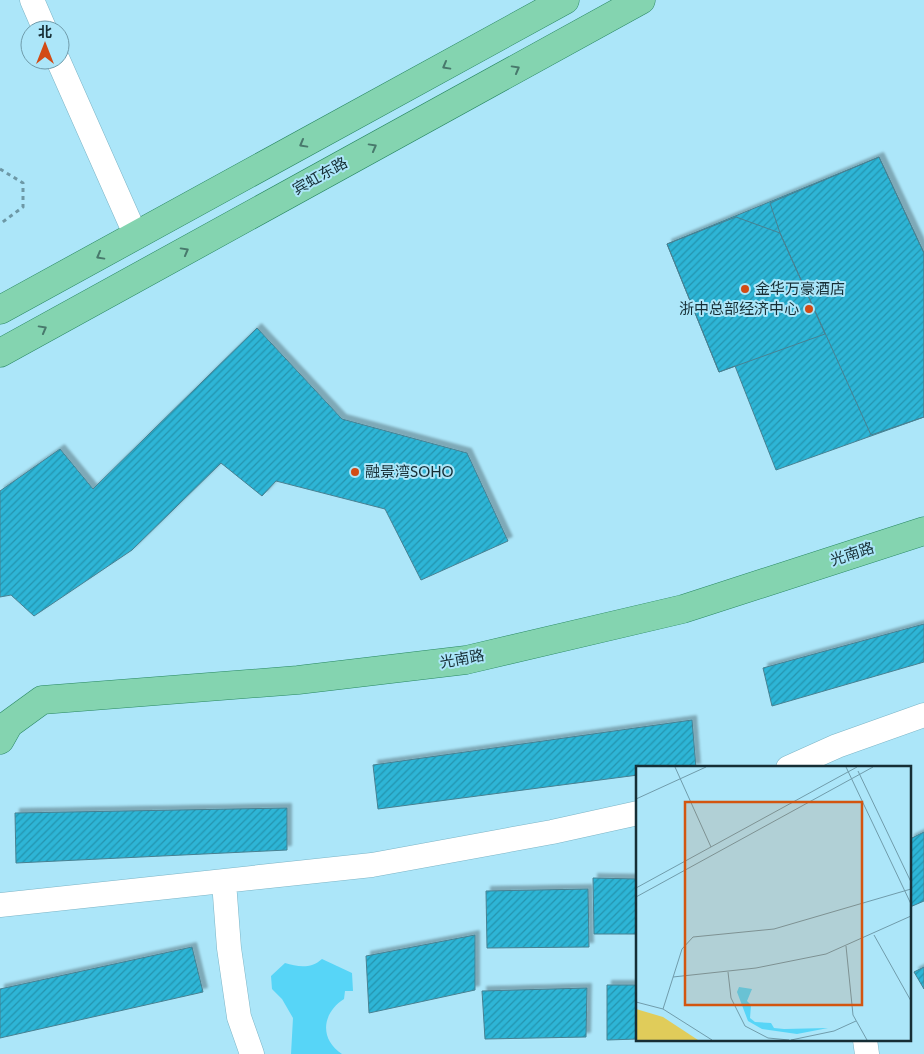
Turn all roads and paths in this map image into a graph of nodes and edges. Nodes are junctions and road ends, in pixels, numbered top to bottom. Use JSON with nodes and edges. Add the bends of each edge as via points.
{"nodes":[{"id":1,"x":32,"y":0,"type":"edge"},
{"id":2,"x":565,"y":0,"type":"edge"},
{"id":3,"x":641,"y":0,"type":"edge"},
{"id":4,"x":41,"y":20,"type":"edge"},
{"id":5,"x":62,"y":70,"type":"edge"},
{"id":6,"x":0,"y":169,"type":"edge"},
{"id":7,"x":0,"y":224,"type":"edge"},
{"id":8,"x":136,"y":236,"type":"junction"},
{"id":9,"x":0,"y":310,"type":"edge"},
{"id":10,"x":0,"y":353,"type":"edge"},
{"id":11,"x":924,"y":531,"type":"edge"},
{"id":12,"x":924,"y":716,"type":"edge"},
{"id":13,"x":0,"y":740,"type":"edge"},
{"id":14,"x":838,"y":757,"type":"edge"},
{"id":15,"x":797,"y":766,"type":"edge"},
{"id":16,"x":636,"y":813,"type":"edge"},
{"id":17,"x":224,"y":882,"type":"junction"},
{"id":18,"x":0,"y":905,"type":"edge"},
{"id":19,"x":252,"y":1054,"type":"edge"}],
"edges":[{"from":1,"to":4,"type":"street"},
{"from":2,"to":8,"type":"main road","one_way":true},
{"from":10,"to":3,"type":"main road","name":"宾虹东路","one_way":true},
{"from":5,"to":8,"type":"street"},
{"from":6,"to":7,"type":"path","via":[[24,183],[25,192],[23,207]]},
{"from":8,"to":9,"type":"main road","one_way":true},
{"from":11,"to":13,"type":"main road","name":"光南路","via":[[683,609],[466,660],[298,680],[42,700],[9,724]]},
{"from":12,"to":14,"type":"street"},
{"from":14,"to":15,"type":"street"},
{"from":16,"to":17,"type":"street","via":[[372,865]]},
{"from":17,"to":18,"type":"street"},
{"from":17,"to":19,"type":"street","via":[[239,1017]]}]}
